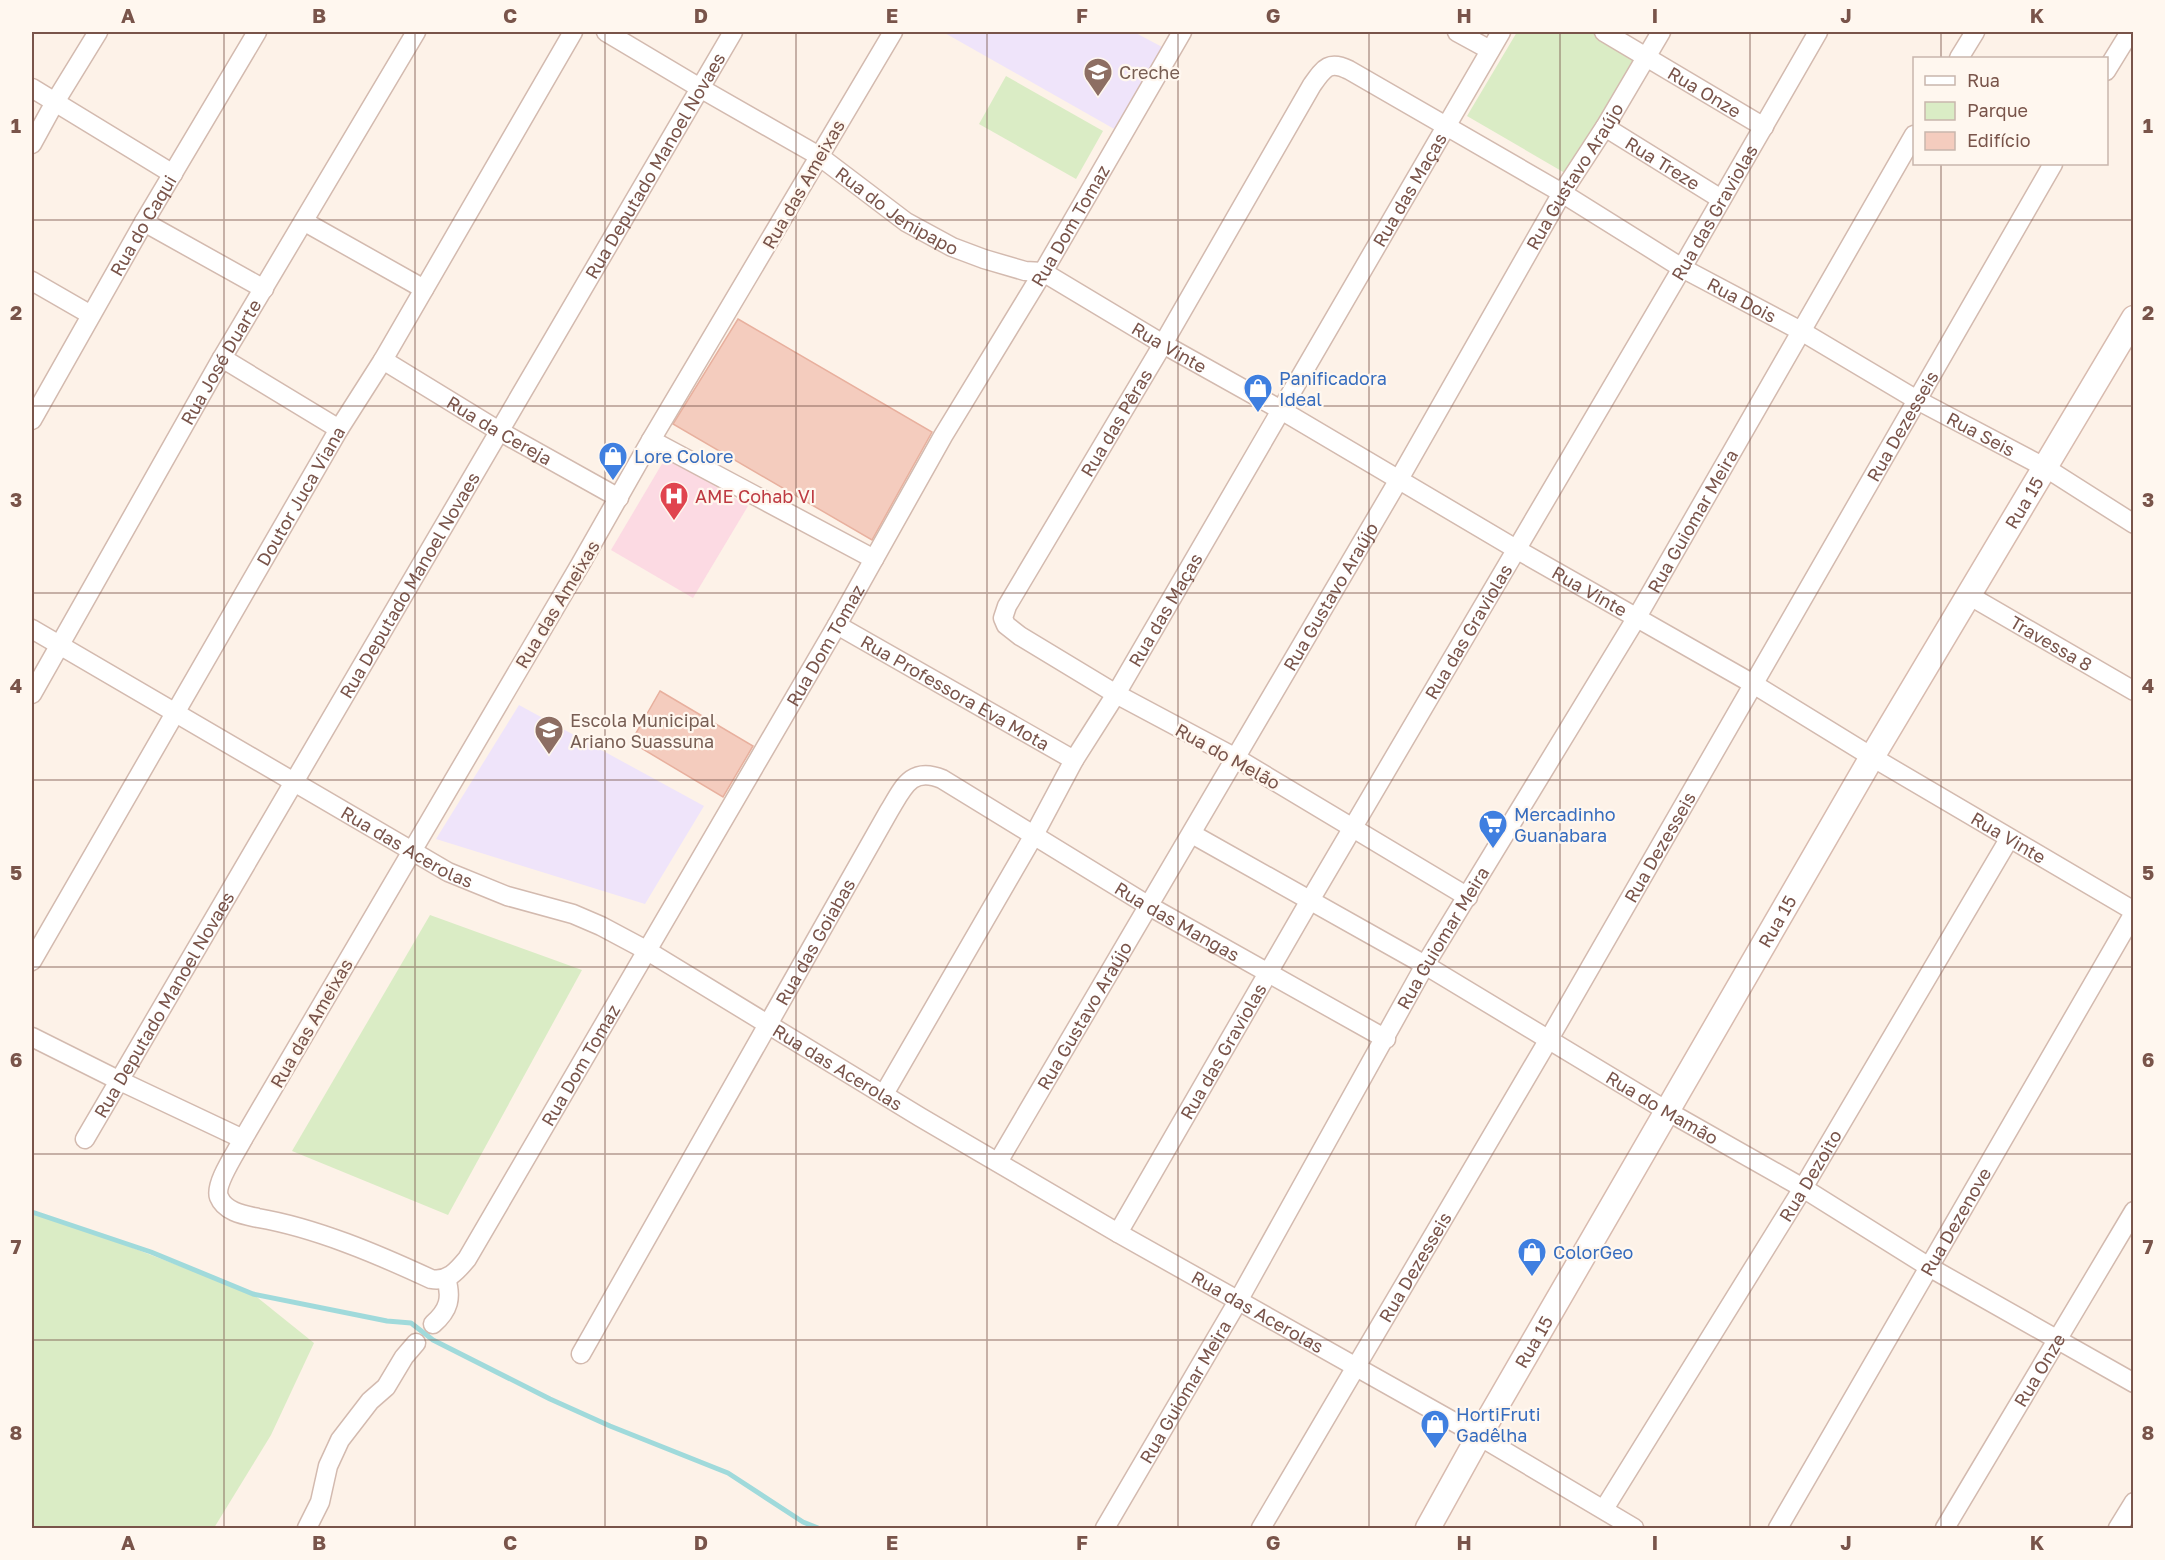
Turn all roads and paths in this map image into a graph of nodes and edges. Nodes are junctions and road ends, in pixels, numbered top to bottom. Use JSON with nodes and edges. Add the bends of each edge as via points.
{"nodes":[{"id":1,"x":98,"y":32,"type":"edge"},
{"id":2,"x":257,"y":32,"type":"edge"},
{"id":3,"x":416,"y":32,"type":"edge"},
{"id":4,"x":573,"y":32,"type":"edge"},
{"id":5,"x":606,"y":32,"type":"edge"},
{"id":6,"x":733,"y":32,"type":"edge"},
{"id":7,"x":893,"y":32,"type":"edge"},
{"id":8,"x":1181,"y":32,"type":"edge"},
{"id":9,"x":1457,"y":32,"type":"edge"},
{"id":10,"x":1501,"y":32,"type":"edge"},
{"id":11,"x":1604,"y":32,"type":"edge"},
{"id":12,"x":1661,"y":32,"type":"edge"},
{"id":13,"x":1818,"y":32,"type":"edge"},
{"id":14,"x":1975,"y":32,"type":"edge"},
{"id":15,"x":2130,"y":32,"type":"edge"},
{"id":16,"x":1490,"y":50,"type":"junction"},
{"id":17,"x":1646,"y":57,"type":"junction"},
{"id":18,"x":1960,"y":57,"type":"edge"},
{"id":19,"x":2108,"y":68,"type":"edge"},
{"id":20,"x":32,"y":88,"type":"edge"},
{"id":21,"x":700,"y":88,"type":"junction"},
{"id":22,"x":54,"y":102,"type":"junction"},
{"id":23,"x":1447,"y":127,"type":"junction"},
{"id":24,"x":1605,"y":127,"type":"junction"},
{"id":25,"x":1764,"y":127,"type":"junction"},
{"id":26,"x":1913,"y":137,"type":"edge"},
{"id":27,"x":32,"y":144,"type":"edge"},
{"id":28,"x":819,"y":156,"type":"junction"},
{"id":29,"x":2053,"y":165,"type":"edge"},
{"id":30,"x":173,"y":174,"type":"junction"},
{"id":31,"x":1562,"y":193,"type":"junction"},
{"id":32,"x":1721,"y":199,"type":"junction"},
{"id":33,"x":144,"y":222,"type":"junction"},
{"id":34,"x":305,"y":222,"type":"junction"},
{"id":35,"x":1682,"y":268,"type":"junction"},
{"id":36,"x":1043,"y":272,"type":"junction"},
{"id":37,"x":32,"y":281,"type":"edge"},
{"id":38,"x":264,"y":289,"type":"junction"},
{"id":39,"x":424,"y":289,"type":"junction"},
{"id":40,"x":91,"y":315,"type":"junction"},
{"id":41,"x":2133,"y":318,"type":"edge"},
{"id":42,"x":1801,"y":331,"type":"junction"},
{"id":43,"x":1163,"y":344,"type":"junction"},
{"id":44,"x":222,"y":358,"type":"junction"},
{"id":45,"x":382,"y":360,"type":"junction"},
{"id":46,"x":1917,"y":400,"type":"junction"},
{"id":47,"x":1281,"y":410,"type":"junction"},
{"id":48,"x":32,"y":420,"type":"edge"},
{"id":49,"x":339,"y":429,"type":"junction"},
{"id":50,"x":499,"y":430,"type":"junction"},
{"id":51,"x":651,"y":440,"type":"junction"},
{"id":52,"x":2046,"y":468,"type":"junction"},
{"id":53,"x":1398,"y":481,"type":"junction"},
{"id":54,"x":619,"y":498,"type":"junction"},
{"id":55,"x":2133,"y":524,"type":"edge"},
{"id":56,"x":1516,"y":549,"type":"junction"},
{"id":57,"x":874,"y":560,"type":"junction"},
{"id":58,"x":1970,"y":596,"type":"junction"},
{"id":59,"x":1007,"y":606,"type":"joint"},
{"id":60,"x":1637,"y":617,"type":"junction"},
{"id":61,"x":837,"y":625,"type":"junction"},
{"id":62,"x":32,"y":629,"type":"edge"},
{"id":63,"x":60,"y":646,"type":"junction"},
{"id":64,"x":1755,"y":685,"type":"junction"},
{"id":65,"x":2133,"y":691,"type":"edge"},
{"id":66,"x":32,"y":694,"type":"edge"},
{"id":67,"x":1116,"y":694,"type":"junction"},
{"id":68,"x":174,"y":713,"type":"junction"},
{"id":69,"x":1872,"y":757,"type":"junction"},
{"id":70,"x":1236,"y":758,"type":"junction"},
{"id":71,"x":1074,"y":760,"type":"junction"},
{"id":72,"x":292,"y":782,"type":"junction"},
{"id":73,"x":1353,"y":828,"type":"junction"},
{"id":74,"x":1192,"y":834,"type":"junction"},
{"id":75,"x":1034,"y":835,"type":"junction"},
{"id":76,"x":2009,"y":839,"type":"junction"},
{"id":77,"x":411,"y":850,"type":"junction"},
{"id":78,"x":1468,"y":897,"type":"junction"},
{"id":79,"x":1309,"y":902,"type":"junction"},
{"id":80,"x":1149,"y":906,"type":"junction"},
{"id":81,"x":2133,"y":912,"type":"edge"},
{"id":82,"x":646,"y":950,"type":"junction"},
{"id":83,"x":32,"y":961,"type":"edge"},
{"id":84,"x":1425,"y":965,"type":"junction"},
{"id":85,"x":1268,"y":973,"type":"junction"},
{"id":86,"x":767,"y":1025,"type":"junction"},
{"id":87,"x":32,"y":1037,"type":"edge"},
{"id":88,"x":1386,"y":1038,"type":"junction"},
{"id":89,"x":1550,"y":1039,"type":"junction"},
{"id":90,"x":118,"y":1080,"type":"junction"},
{"id":91,"x":884,"y":1094,"type":"junction"},
{"id":92,"x":1667,"y":1111,"type":"junction"},
{"id":93,"x":243,"y":1138,"type":"junction"},
{"id":94,"x":85,"y":1139,"type":"dead end"},
{"id":95,"x":998,"y":1162,"type":"junction"},
{"id":96,"x":1803,"y":1188,"type":"junction"},
{"id":97,"x":2133,"y":1211,"type":"edge"},
{"id":98,"x":1118,"y":1233,"type":"junction"},
{"id":99,"x":1929,"y":1267,"type":"junction"},
{"id":100,"x":446,"y":1278,"type":"junction"},
{"id":101,"x":1238,"y":1301,"type":"junction"},
{"id":102,"x":433,"y":1324,"type":"dead end"},
{"id":103,"x":2058,"y":1338,"type":"junction"},
{"id":104,"x":416,"y":1343,"type":"dead end"},
{"id":105,"x":581,"y":1354,"type":"dead end"},
{"id":106,"x":1356,"y":1368,"type":"junction"},
{"id":107,"x":2133,"y":1383,"type":"edge"},
{"id":108,"x":1479,"y":1436,"type":"junction"},
{"id":109,"x":2133,"y":1502,"type":"edge"},
{"id":110,"x":1604,"y":1509,"type":"junction"},
{"id":111,"x":307,"y":1528,"type":"edge"},
{"id":112,"x":1105,"y":1528,"type":"edge"},
{"id":113,"x":1261,"y":1528,"type":"edge"},
{"id":114,"x":1428,"y":1528,"type":"edge"},
{"id":115,"x":1634,"y":1528,"type":"edge"},
{"id":116,"x":1778,"y":1528,"type":"edge"},
{"id":117,"x":1945,"y":1528,"type":"edge"},
{"id":118,"x":2118,"y":1528,"type":"edge"}],
"edges":[{"from":1,"to":22,"type":"street"},
{"from":2,"to":30,"type":"street","name":"Rua do Caqui"},
{"from":3,"to":34,"type":"street","name":"Rua José Duarte"},
{"from":4,"to":39,"type":"street","name":"Doutor Juca Viana"},
{"from":5,"to":21,"type":"street","name":"Rua do Jenipapo"},
{"from":6,"to":21,"type":"street","name":"Rua Deputado Manoel Novaes"},
{"from":7,"to":28,"type":"street","name":"Rua das Ameixas"},
{"from":8,"to":36,"type":"street","name":"Rua Dom Tomaz"},
{"from":9,"to":16,"type":"street"},
{"from":10,"to":16,"type":"street"},
{"from":11,"to":17,"type":"street","name":"Rua Onze"},
{"from":12,"to":17,"type":"street","name":"Rua Gustavo Araújo"},
{"from":13,"to":25,"type":"street","name":"Rua das Graviolas"},
{"from":14,"to":18,"type":"street"},
{"from":15,"to":19,"type":"street"},
{"from":16,"to":23,"type":"street","name":"Rua das Maças"},
{"from":17,"to":24,"type":"street","name":"Rua Gustavo Araújo"},
{"from":17,"to":25,"type":"street","name":"Rua Onze"},
{"from":20,"to":22,"type":"street"},
{"from":21,"to":28,"type":"street","name":"Rua do Jenipapo"},
{"from":21,"to":50,"type":"street","name":"Rua Deputado Manoel Novaes"},
{"from":22,"to":27,"type":"street"},
{"from":22,"to":30,"type":"street"},
{"from":23,"to":31,"type":"street","name":"Rua Dois"},
{"from":23,"to":43,"type":"street","name":"Rua das Pêras","via":[[1340,66],[1329,66],[1312,85]]},
{"from":23,"to":47,"type":"street","name":"Rua das Maças"},
{"from":24,"to":31,"type":"street","name":"Rua Gustavo Araújo"},
{"from":24,"to":32,"type":"street","name":"Rua Treze"},
{"from":25,"to":32,"type":"street","name":"Rua das Graviolas"},
{"from":26,"to":42,"type":"street","name":"Rua Guiomar Meira"},
{"from":28,"to":36,"type":"street","name":"Rua do Jenipapo","via":[[906,222],[952,247],[998,264]]},
{"from":28,"to":51,"type":"street","name":"Rua das Ameixas"},
{"from":29,"to":46,"type":"street","name":"Rua Dezesseis"},
{"from":30,"to":33,"type":"street","name":"Rua do Caqui"},
{"from":31,"to":35,"type":"street","name":"Rua Dois"},
{"from":31,"to":53,"type":"street","name":"Rua Gustavo Araújo"},
{"from":32,"to":35,"type":"street","name":"Rua das Graviolas"},
{"from":33,"to":38,"type":"street"},
{"from":33,"to":40,"type":"street","name":"Rua do Caqui"},
{"from":34,"to":38,"type":"street","name":"Rua José Duarte"},
{"from":34,"to":39,"type":"street"},
{"from":35,"to":42,"type":"street","name":"Rua Dois"},
{"from":35,"to":56,"type":"street","name":"Rua das Graviolas"},
{"from":36,"to":43,"type":"street","name":"Rua Vinte"},
{"from":36,"to":57,"type":"street","name":"Rua Dom Tomaz","via":[[943,436]]},
{"from":37,"to":40,"type":"street"},
{"from":38,"to":44,"type":"street","name":"Rua José Duarte"},
{"from":39,"to":45,"type":"street","name":"Doutor Juca Viana"},
{"from":40,"to":48,"type":"street","name":"Rua do Caqui"},
{"from":41,"to":52,"type":"main road","name":"Rua 15"},
{"from":42,"to":46,"type":"street","name":"Rua Dois"},
{"from":42,"to":60,"type":"street","name":"Rua Guiomar Meira"},
{"from":43,"to":47,"type":"street","name":"Rua Vinte"},
{"from":43,"to":59,"type":"street","name":"Rua das Pêras"},
{"from":44,"to":49,"type":"street"},
{"from":44,"to":63,"type":"street","name":"Rua José Duarte"},
{"from":45,"to":49,"type":"street","name":"Doutor Juca Viana"},
{"from":45,"to":50,"type":"street","name":"Rua da Cereja"},
{"from":46,"to":52,"type":"street","name":"Rua Seis"},
{"from":46,"to":64,"type":"street","name":"Rua Dezesseis"},
{"from":47,"to":53,"type":"street","name":"Rua Vinte"},
{"from":47,"to":67,"type":"street","name":"Rua das Maças"},
{"from":49,"to":68,"type":"street","name":"Doutor Juca Viana"},
{"from":50,"to":54,"type":"street","name":"Rua da Cereja"},
{"from":50,"to":72,"type":"street","name":"Rua Deputado Manoel Novaes"},
{"from":51,"to":54,"type":"street","name":"Rua das Ameixas"},
{"from":51,"to":57,"type":"street"},
{"from":52,"to":55,"type":"street"},
{"from":52,"to":58,"type":"main road","name":"Rua 15"},
{"from":53,"to":56,"type":"street","name":"Rua Vinte"},
{"from":53,"to":70,"type":"street","name":"Rua Gustavo Araújo"},
{"from":54,"to":77,"type":"street","name":"Rua das Ameixas"},
{"from":56,"to":60,"type":"street","name":"Rua Vinte"},
{"from":56,"to":73,"type":"street","name":"Rua das Graviolas"},
{"from":57,"to":61,"type":"street","name":"Rua Dom Tomaz"},
{"from":58,"to":65,"type":"street","name":"Travessa 8"},
{"from":58,"to":69,"type":"main road","name":"Rua 15"},
{"from":59,"to":67,"type":"street","name":"Rua do Melão","via":[[1003,618],[1009,627]]},
{"from":60,"to":64,"type":"street","name":"Rua Vinte"},
{"from":60,"to":78,"type":"street","name":"Rua Guiomar Meira"},
{"from":61,"to":71,"type":"street","name":"Rua Professora Eva Mota"},
{"from":61,"to":82,"type":"street","name":"Rua Dom Tomaz"},
{"from":62,"to":63,"type":"street","name":"Rua das Acerolas"},
{"from":63,"to":66,"type":"street","name":"Rua José Duarte"},
{"from":63,"to":68,"type":"street","name":"Rua das Acerolas"},
{"from":64,"to":69,"type":"street","name":"Rua Vinte"},
{"from":64,"to":89,"type":"street","name":"Rua Dezesseis"},
{"from":67,"to":70,"type":"street","name":"Rua do Melão"},
{"from":67,"to":71,"type":"street","name":"Rua das Maças"},
{"from":68,"to":72,"type":"street","name":"Rua das Acerolas"},
{"from":68,"to":83,"type":"street","name":"Doutor Juca Viana"},
{"from":69,"to":76,"type":"street","name":"Rua Vinte"},
{"from":69,"to":92,"type":"main road","name":"Rua 15"},
{"from":70,"to":73,"type":"street","name":"Rua do Melão"},
{"from":70,"to":74,"type":"street","name":"Rua Gustavo Araújo"},
{"from":71,"to":75,"type":"street","name":"Rua das Maças"},
{"from":72,"to":77,"type":"street","name":"Rua das Acerolas"},
{"from":72,"to":90,"type":"street","name":"Rua Deputado Manoel Novaes"},
{"from":73,"to":78,"type":"street","name":"Rua do Melão"},
{"from":73,"to":79,"type":"street","name":"Rua das Graviolas"},
{"from":74,"to":79,"type":"street","name":"Rua do Mamão"},
{"from":74,"to":80,"type":"street","name":"Rua Gustavo Araújo"},
{"from":75,"to":80,"type":"street","name":"Rua das Mangas"},
{"from":75,"to":86,"type":"street","name":"Rua das Goiabas","via":[[942,779],[925,774],[911,779]]},
{"from":75,"to":91,"type":"street","name":"Rua das Maças"},
{"from":76,"to":81,"type":"street","name":"Rua Vinte"},
{"from":76,"to":96,"type":"street","name":"Rua Dezoito"},
{"from":77,"to":82,"type":"street","name":"Rua das Acerolas","via":[[480,886],[573,914]]},
{"from":77,"to":93,"type":"street","name":"Rua das Ameixas"},
{"from":78,"to":84,"type":"street","name":"Rua Guiomar Meira"},
{"from":79,"to":84,"type":"street","name":"Rua do Mamão"},
{"from":79,"to":85,"type":"street","name":"Rua das Graviolas"},
{"from":80,"to":85,"type":"street","name":"Rua das Mangas"},
{"from":80,"to":95,"type":"street","name":"Rua Gustavo Araújo"},
{"from":81,"to":99,"type":"street","name":"Rua Dezenove"},
{"from":82,"to":86,"type":"street","name":"Rua das Acerolas"},
{"from":82,"to":100,"type":"street","name":"Rua Dom Tomaz","via":[[467,1259]]},
{"from":84,"to":88,"type":"street","name":"Rua Guiomar Meira"},
{"from":84,"to":89,"type":"street","name":"Rua do Mamão"},
{"from":85,"to":88,"type":"street","name":"Rua das Mangas"},
{"from":85,"to":98,"type":"street","name":"Rua das Graviolas"},
{"from":86,"to":91,"type":"street","name":"Rua das Acerolas"},
{"from":86,"to":105,"type":"street","name":"Rua das Goiabas"},
{"from":87,"to":90,"type":"street"},
{"from":88,"to":101,"type":"street","name":"Rua Guiomar Meira"},
{"from":89,"to":92,"type":"street","name":"Rua do Mamão"},
{"from":89,"to":106,"type":"street","name":"Rua Dezesseis"},
{"from":90,"to":93,"type":"street"},
{"from":90,"to":94,"type":"street","name":"Rua Deputado Manoel Novaes"},
{"from":91,"to":95,"type":"street","name":"Rua das Acerolas"},
{"from":92,"to":96,"type":"street","name":"Rua do Mamão"},
{"from":92,"to":108,"type":"main road","name":"Rua 15"},
{"from":93,"to":100,"type":"street","name":"Rua das Ameixas","via":[[223,1177],[218,1194],[223,1204],[243,1215],[288,1223],[371,1252],[431,1279]]},
{"from":95,"to":98,"type":"street","name":"Rua das Acerolas"},
{"from":96,"to":99,"type":"street","name":"Rua do Mamão"},
{"from":96,"to":110,"type":"street","name":"Rua Dezoito"},
{"from":97,"to":103,"type":"street","name":"Rua Onze"},
{"from":98,"to":101,"type":"street","name":"Rua das Acerolas"},
{"from":99,"to":103,"type":"street","name":"Rua do Mamão"},
{"from":99,"to":116,"type":"street","name":"Rua Dezenove"},
{"from":100,"to":102,"type":"street","via":[[450,1302]]},
{"from":101,"to":106,"type":"street","name":"Rua das Acerolas"},
{"from":101,"to":112,"type":"street","name":"Rua Guiomar Meira"},
{"from":103,"to":107,"type":"street","name":"Rua do Mamão"},
{"from":103,"to":117,"type":"street","name":"Rua Onze"},
{"from":104,"to":111,"type":"street","via":[[386,1388],[340,1440],[328,1466],[320,1502]]},
{"from":106,"to":108,"type":"street","name":"Rua das Acerolas"},
{"from":106,"to":113,"type":"street","name":"Rua Dezesseis"},
{"from":108,"to":110,"type":"street","name":"Rua das Acerolas"},
{"from":108,"to":114,"type":"main road","name":"Rua 15"},
{"from":109,"to":118,"type":"street"},
{"from":110,"to":115,"type":"street","name":"Rua das Acerolas"}]}
